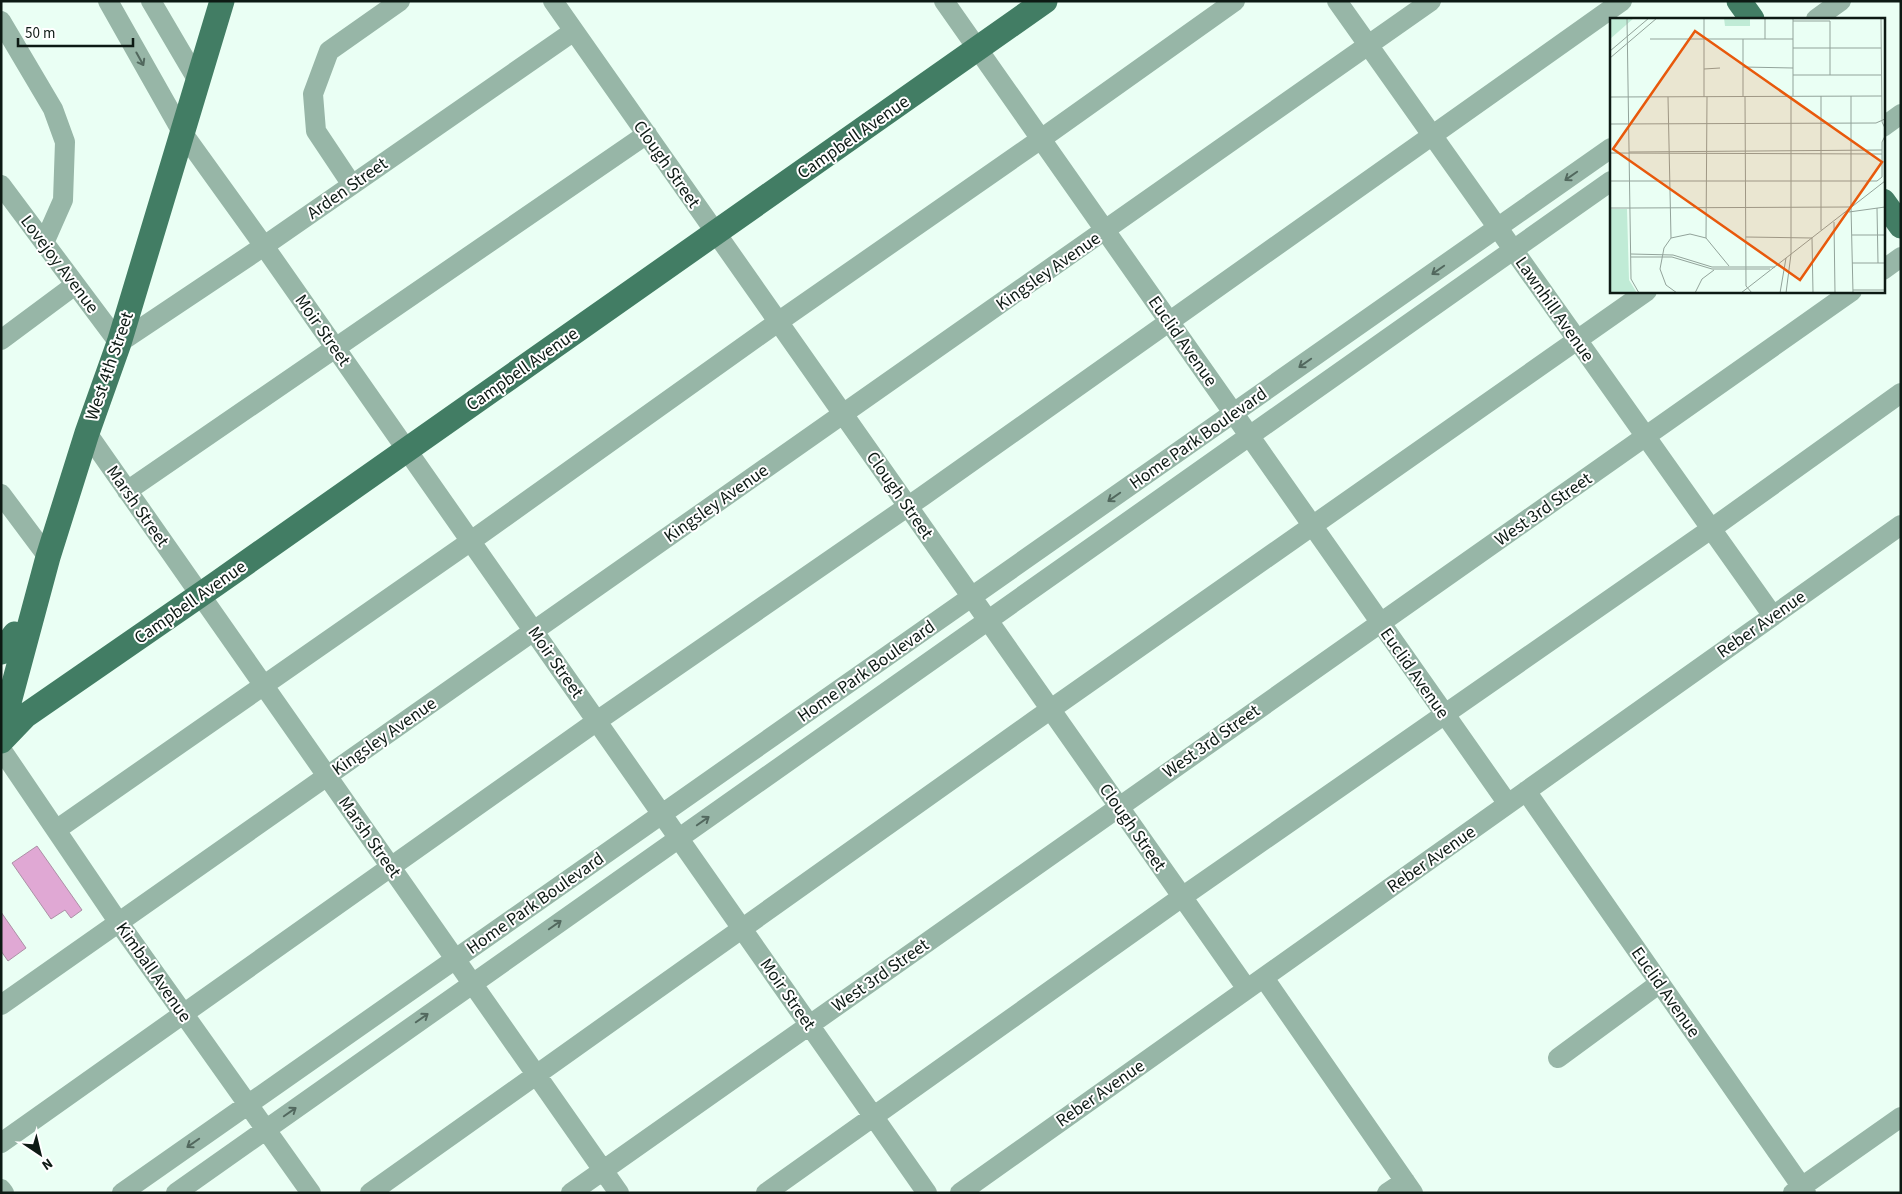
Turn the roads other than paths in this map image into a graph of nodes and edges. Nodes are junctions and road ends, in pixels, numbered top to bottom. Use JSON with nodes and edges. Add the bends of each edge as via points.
{"nodes":[{"id":1,"x":108,"y":1,"type":"edge"},
{"id":2,"x":151,"y":1,"type":"edge"},
{"id":3,"x":222,"y":1,"type":"edge"},
{"id":4,"x":400,"y":1,"type":"edge"},
{"id":5,"x":553,"y":1,"type":"edge"},
{"id":6,"x":944,"y":1,"type":"edge"},
{"id":7,"x":1045,"y":1,"type":"edge"},
{"id":8,"x":1236,"y":1,"type":"edge"},
{"id":9,"x":1337,"y":1,"type":"edge"},
{"id":10,"x":1431,"y":1,"type":"edge"},
{"id":11,"x":1622,"y":1,"type":"edge"},
{"id":12,"x":1739,"y":1,"type":"edge"},
{"id":13,"x":1841,"y":1,"type":"edge"},
{"id":14,"x":1751,"y":18,"type":"edge"},
{"id":15,"x":1817,"y":18,"type":"edge"},
{"id":16,"x":1,"y":21,"type":"edge"},
{"id":17,"x":574,"y":31,"type":"junction"},
{"id":18,"x":1368,"y":46,"type":"junction"},
{"id":19,"x":978,"y":49,"type":"junction"},
{"id":20,"x":198,"y":81,"type":"junction"},
{"id":21,"x":1901,"y":114,"type":"edge"},
{"id":22,"x":1884,"y":126,"type":"edge"},
{"id":23,"x":182,"y":132,"type":"junction"},
{"id":24,"x":646,"y":134,"type":"junction"},
{"id":25,"x":1432,"y":136,"type":"junction"},
{"id":26,"x":1041,"y":140,"type":"junction"},
{"id":27,"x":1610,"y":149,"type":"edge"},
{"id":28,"x":1610,"y":182,"type":"edge"},
{"id":29,"x":1,"y":185,"type":"edge"},
{"id":30,"x":352,"y":185,"type":"junction"},
{"id":31,"x":1884,"y":202,"type":"edge"},
{"id":32,"x":1901,"y":226,"type":"edge"},
{"id":33,"x":1497,"y":228,"type":"junction"},
{"id":34,"x":1105,"y":230,"type":"junction"},
{"id":35,"x":716,"y":233,"type":"junction"},
{"id":36,"x":44,"y":243,"type":"junction"},
{"id":37,"x":264,"y":246,"type":"junction"},
{"id":38,"x":1513,"y":250,"type":"junction"},
{"id":39,"x":1901,"y":257,"type":"edge"},
{"id":40,"x":1884,"y":269,"type":"edge"},
{"id":41,"x":75,"y":285,"type":"junction"},
{"id":42,"x":1646,"y":292,"type":"edge"},
{"id":43,"x":1851,"y":292,"type":"edge"},
{"id":44,"x":778,"y":322,"type":"junction"},
{"id":45,"x":1169,"y":322,"type":"junction"},
{"id":46,"x":1,"y":340,"type":"edge"},
{"id":47,"x":1577,"y":340,"type":"junction"},
{"id":48,"x":119,"y":343,"type":"junction"},
{"id":49,"x":335,"y":347,"type":"junction"},
{"id":50,"x":1901,"y":393,"type":"edge"},
{"id":51,"x":1233,"y":413,"type":"junction"},
{"id":52,"x":843,"y":414,"type":"junction"},
{"id":53,"x":87,"y":433,"type":"junction"},
{"id":54,"x":1249,"y":436,"type":"junction"},
{"id":55,"x":1646,"y":436,"type":"junction"},
{"id":56,"x":407,"y":450,"type":"junction"},
{"id":57,"x":127,"y":491,"type":"junction"},
{"id":58,"x":1,"y":494,"type":"edge"},
{"id":59,"x":908,"y":507,"type":"junction"},
{"id":60,"x":1901,"y":525,"type":"edge"},
{"id":61,"x":1312,"y":526,"type":"junction"},
{"id":62,"x":1711,"y":529,"type":"junction"},
{"id":63,"x":471,"y":541,"type":"junction"},
{"id":64,"x":48,"y":558,"type":"junction"},
{"id":65,"x":200,"y":595,"type":"junction"},
{"id":66,"x":971,"y":597,"type":"junction"},
{"id":67,"x":1773,"y":616,"type":"junction"},
{"id":68,"x":988,"y":620,"type":"junction"},
{"id":69,"x":1380,"y":623,"type":"junction"},
{"id":70,"x":534,"y":631,"type":"junction"},
{"id":71,"x":8,"y":643,"type":"edge"},
{"id":72,"x":1,"y":666,"type":"edge"},
{"id":73,"x":264,"y":686,"type":"junction"},
{"id":74,"x":1051,"y":710,"type":"junction"},
{"id":75,"x":1444,"y":714,"type":"junction"},
{"id":76,"x":597,"y":721,"type":"junction"},
{"id":77,"x":1,"y":732,"type":"edge"},
{"id":78,"x":1,"y":741,"type":"edge"},
{"id":79,"x":1,"y":749,"type":"edge"},
{"id":80,"x":327,"y":776,"type":"junction"},
{"id":81,"x":1526,"y":791,"type":"junction"},
{"id":82,"x":1508,"y":804,"type":"junction"},
{"id":83,"x":1118,"y":806,"type":"junction"},
{"id":84,"x":662,"y":814,"type":"junction"},
{"id":85,"x":56,"y":830,"type":"junction"},
{"id":86,"x":679,"y":838,"type":"junction"},
{"id":87,"x":391,"y":867,"type":"junction"},
{"id":88,"x":1182,"y":897,"type":"junction"},
{"id":89,"x":119,"y":923,"type":"junction"},
{"id":90,"x":742,"y":928,"type":"junction"},
{"id":91,"x":455,"y":959,"type":"junction"},
{"id":92,"x":1264,"y":978,"type":"junction"},
{"id":93,"x":472,"y":983,"type":"junction"},
{"id":94,"x":1660,"y":983,"type":"junction"},
{"id":95,"x":1247,"y":989,"type":"junction"},
{"id":96,"x":1,"y":1005,"type":"edge"},
{"id":97,"x":184,"y":1014,"type":"junction"},
{"id":98,"x":810,"y":1025,"type":"junction"},
{"id":99,"x":1558,"y":1058,"type":"dead end"},
{"id":100,"x":537,"y":1076,"type":"junction"},
{"id":101,"x":248,"y":1104,"type":"junction"},
{"id":102,"x":1901,"y":1116,"type":"edge"},
{"id":103,"x":874,"y":1117,"type":"junction"},
{"id":104,"x":266,"y":1129,"type":"junction"},
{"id":105,"x":1,"y":1143,"type":"edge"},
{"id":106,"x":603,"y":1170,"type":"junction"},
{"id":107,"x":1409,"y":1187,"type":"edge"},
{"id":108,"x":1,"y":1190,"type":"edge"},
{"id":109,"x":1800,"y":1191,"type":"edge"},
{"id":110,"x":4,"y":1193,"type":"edge"},
{"id":111,"x":122,"y":1193,"type":"edge"},
{"id":112,"x":176,"y":1193,"type":"edge"},
{"id":113,"x":311,"y":1193,"type":"edge"},
{"id":114,"x":370,"y":1193,"type":"edge"},
{"id":115,"x":571,"y":1193,"type":"edge"},
{"id":116,"x":619,"y":1193,"type":"edge"},
{"id":117,"x":766,"y":1193,"type":"edge"},
{"id":118,"x":927,"y":1193,"type":"edge"},
{"id":119,"x":960,"y":1193,"type":"edge"},
{"id":120,"x":1387,"y":1193,"type":"edge"}],
"edges":[{"from":1,"to":23,"type":"street","name":"Moir Street","one_way":true},
{"from":2,"to":20,"type":"street"},
{"from":3,"to":20,"type":"main road","name":"West 4th Street"},
{"from":4,"to":30,"type":"street","via":[[329,51],[313,94],[316,131]]},
{"from":5,"to":17,"type":"street","name":"Clough Street"},
{"from":6,"to":19,"type":"street","name":"Euclid Avenue"},
{"from":7,"to":19,"type":"main road","name":"Campbell Avenue"},
{"from":8,"to":26,"type":"street"},
{"from":9,"to":18,"type":"street","name":"Lawnhill Avenue"},
{"from":10,"to":18,"type":"street","name":"Kingsley Avenue"},
{"from":11,"to":25,"type":"street"},
{"from":12,"to":14,"type":"main road"},
{"from":13,"to":15,"type":"street"},
{"from":16,"to":36,"type":"street","via":[[53,109],[65,142],[63,200]]},
{"from":17,"to":24,"type":"street","name":"Clough Street"},
{"from":17,"to":30,"type":"street","name":"Arden Street"},
{"from":18,"to":25,"type":"street","name":"Lawnhill Avenue"},
{"from":18,"to":34,"type":"street","name":"Kingsley Avenue"},
{"from":19,"to":26,"type":"street","name":"Euclid Avenue"},
{"from":19,"to":35,"type":"main road","name":"Campbell Avenue"},
{"from":20,"to":23,"type":"main road","name":"West 4th Street"},
{"from":21,"to":22,"type":"street"},
{"from":23,"to":37,"type":"street","name":"Moir Street"},
{"from":23,"to":48,"type":"main road","name":"West 4th Street"},
{"from":24,"to":35,"type":"street","name":"Clough Street"},
{"from":24,"to":49,"type":"street"},
{"from":25,"to":33,"type":"street","name":"Lawnhill Avenue"},
{"from":25,"to":45,"type":"street"},
{"from":26,"to":34,"type":"street","name":"Euclid Avenue"},
{"from":26,"to":44,"type":"street"},
{"from":27,"to":33,"type":"street","name":"Home Park Boulevard","one_way":true},
{"from":28,"to":38,"type":"street","name":"Home Park Boulevard"},
{"from":29,"to":36,"type":"street","name":"Lovejoy Avenue"},
{"from":30,"to":37,"type":"street","name":"Arden Street"},
{"from":31,"to":32,"type":"main road"},
{"from":33,"to":38,"type":"street","name":"Lawnhill Avenue"},
{"from":33,"to":51,"type":"street","name":"Home Park Boulevard","one_way":true},
{"from":34,"to":45,"type":"street","name":"Euclid Avenue"},
{"from":34,"to":52,"type":"street","name":"Kingsley Avenue"},
{"from":35,"to":44,"type":"street","name":"Clough Street"},
{"from":35,"to":56,"type":"main road","name":"Campbell Avenue"},
{"from":36,"to":41,"type":"street","name":"Lovejoy Avenue"},
{"from":37,"to":48,"type":"street","name":"Arden Street"},
{"from":37,"to":49,"type":"street","name":"Moir Street"},
{"from":38,"to":47,"type":"street","name":"Lawnhill Avenue"},
{"from":38,"to":54,"type":"street","name":"Home Park Boulevard"},
{"from":39,"to":40,"type":"street"},
{"from":41,"to":46,"type":"street"},
{"from":41,"to":48,"type":"street","name":"Lovejoy Avenue"},
{"from":42,"to":47,"type":"street"},
{"from":43,"to":55,"type":"street","name":"West 3rd Street"},
{"from":44,"to":52,"type":"street","name":"Clough Street"},
{"from":44,"to":63,"type":"street"},
{"from":45,"to":51,"type":"street","name":"Euclid Avenue"},
{"from":45,"to":59,"type":"street"},
{"from":47,"to":55,"type":"street","name":"Lawnhill Avenue"},
{"from":47,"to":61,"type":"street"},
{"from":48,"to":53,"type":"main road","name":"West 4th Street"},
{"from":49,"to":56,"type":"street","name":"Moir Street"},
{"from":49,"to":57,"type":"street"},
{"from":50,"to":62,"type":"street"},
{"from":51,"to":54,"type":"street","name":"Euclid Avenue"},
{"from":51,"to":66,"type":"street","name":"Home Park Boulevard","one_way":true},
{"from":52,"to":59,"type":"street","name":"Clough Street"},
{"from":52,"to":70,"type":"street","name":"Kingsley Avenue"},
{"from":53,"to":57,"type":"street","name":"Marsh Street"},
{"from":53,"to":64,"type":"main road","name":"West 4th Street"},
{"from":54,"to":61,"type":"street","name":"Euclid Avenue"},
{"from":54,"to":68,"type":"street","name":"Home Park Boulevard"},
{"from":55,"to":62,"type":"street","name":"Lawnhill Avenue"},
{"from":55,"to":69,"type":"street","name":"West 3rd Street"},
{"from":56,"to":63,"type":"street","name":"Moir Street"},
{"from":56,"to":65,"type":"main road","name":"Campbell Avenue"},
{"from":57,"to":65,"type":"street","name":"Marsh Street"},
{"from":58,"to":64,"type":"street"},
{"from":59,"to":66,"type":"street","name":"Clough Street"},
{"from":59,"to":76,"type":"street"},
{"from":60,"to":67,"type":"street","name":"Reber Avenue"},
{"from":61,"to":69,"type":"street","name":"Euclid Avenue"},
{"from":61,"to":74,"type":"street"},
{"from":62,"to":67,"type":"street","name":"Lawnhill Avenue"},
{"from":62,"to":75,"type":"street"},
{"from":63,"to":70,"type":"street","name":"Moir Street"},
{"from":63,"to":73,"type":"street"},
{"from":64,"to":71,"type":"main road"},
{"from":64,"to":77,"type":"main road","name":"West 4th Street"},
{"from":65,"to":73,"type":"street","name":"Marsh Street"},
{"from":65,"to":78,"type":"main road","name":"Campbell Avenue","via":[[25,716]]},
{"from":66,"to":68,"type":"street","name":"Clough Street"},
{"from":66,"to":84,"type":"street","name":"Home Park Boulevard"},
{"from":67,"to":81,"type":"street","name":"Reber Avenue"},
{"from":68,"to":74,"type":"street","name":"Clough Street"},
{"from":86,"to":68,"type":"street","name":"Home Park Boulevard","one_way":true},
{"from":69,"to":75,"type":"street","name":"Euclid Avenue"},
{"from":69,"to":83,"type":"street","name":"West 3rd Street"},
{"from":70,"to":76,"type":"street","name":"Moir Street"},
{"from":70,"to":80,"type":"street","name":"Kingsley Avenue"},
{"from":71,"to":72,"type":"main road"},
{"from":73,"to":80,"type":"street","name":"Marsh Street"},
{"from":73,"to":85,"type":"street"},
{"from":74,"to":83,"type":"street","name":"Clough Street"},
{"from":74,"to":90,"type":"street"},
{"from":75,"to":82,"type":"street","name":"Euclid Avenue"},
{"from":75,"to":88,"type":"street"},
{"from":76,"to":84,"type":"street","name":"Moir Street"},
{"from":76,"to":87,"type":"street"},
{"from":79,"to":85,"type":"street","name":"Kimball Avenue"},
{"from":80,"to":87,"type":"street","name":"Marsh Street"},
{"from":80,"to":89,"type":"street","name":"Kingsley Avenue"},
{"from":81,"to":82,"type":"street","name":"Reber Avenue"},
{"from":81,"to":94,"type":"street","name":"Euclid Avenue"},
{"from":82,"to":92,"type":"street","name":"Reber Avenue"},
{"from":83,"to":88,"type":"street","name":"Clough Street"},
{"from":83,"to":98,"type":"street","name":"West 3rd Street"},
{"from":84,"to":86,"type":"street","name":"Moir Street"},
{"from":84,"to":91,"type":"street","name":"Home Park Boulevard"},
{"from":85,"to":89,"type":"street","name":"Kimball Avenue"},
{"from":86,"to":90,"type":"street","name":"Moir Street"},
{"from":93,"to":86,"type":"street","name":"Home Park Boulevard","one_way":true},
{"from":87,"to":91,"type":"street","name":"Marsh Street"},
{"from":87,"to":97,"type":"street"},
{"from":88,"to":95,"type":"street","name":"Clough Street"},
{"from":88,"to":103,"type":"street"},
{"from":89,"to":96,"type":"street","name":"Kingsley Avenue"},
{"from":89,"to":97,"type":"street","name":"Kimball Avenue"},
{"from":90,"to":98,"type":"street","name":"Moir Street"},
{"from":90,"to":100,"type":"street"},
{"from":91,"to":93,"type":"street","name":"Marsh Street"},
{"from":91,"to":101,"type":"street","name":"Home Park Boulevard"},
{"from":92,"to":95,"type":"street","name":"Reber Avenue"},
{"from":92,"to":107,"type":"street"},
{"from":93,"to":100,"type":"street","name":"Marsh Street"},
{"from":104,"to":93,"type":"street","name":"Home Park Boulevard","one_way":true},
{"from":94,"to":99,"type":"street"},
{"from":94,"to":109,"type":"street","name":"Euclid Avenue"},
{"from":95,"to":119,"type":"street","name":"Reber Avenue"},
{"from":97,"to":101,"type":"street","name":"Kimball Avenue"},
{"from":97,"to":105,"type":"street"},
{"from":98,"to":103,"type":"street","name":"Moir Street"},
{"from":98,"to":106,"type":"street","name":"West 3rd Street"},
{"from":100,"to":106,"type":"street","name":"Marsh Street"},
{"from":100,"to":114,"type":"street"},
{"from":101,"to":104,"type":"street","name":"Kimball Avenue"},
{"from":101,"to":111,"type":"street","name":"Home Park Boulevard","one_way":true},
{"from":102,"to":109,"type":"street"},
{"from":103,"to":117,"type":"street"},
{"from":103,"to":118,"type":"street","name":"Moir Street"},
{"from":104,"to":112,"type":"street","name":"Home Park Boulevard"},
{"from":104,"to":113,"type":"street","name":"Kimball Avenue"},
{"from":106,"to":115,"type":"street","name":"West 3rd Street"},
{"from":106,"to":116,"type":"street","name":"Marsh Street"},
{"from":107,"to":120,"type":"street"},
{"from":108,"to":110,"type":"street"}]}
